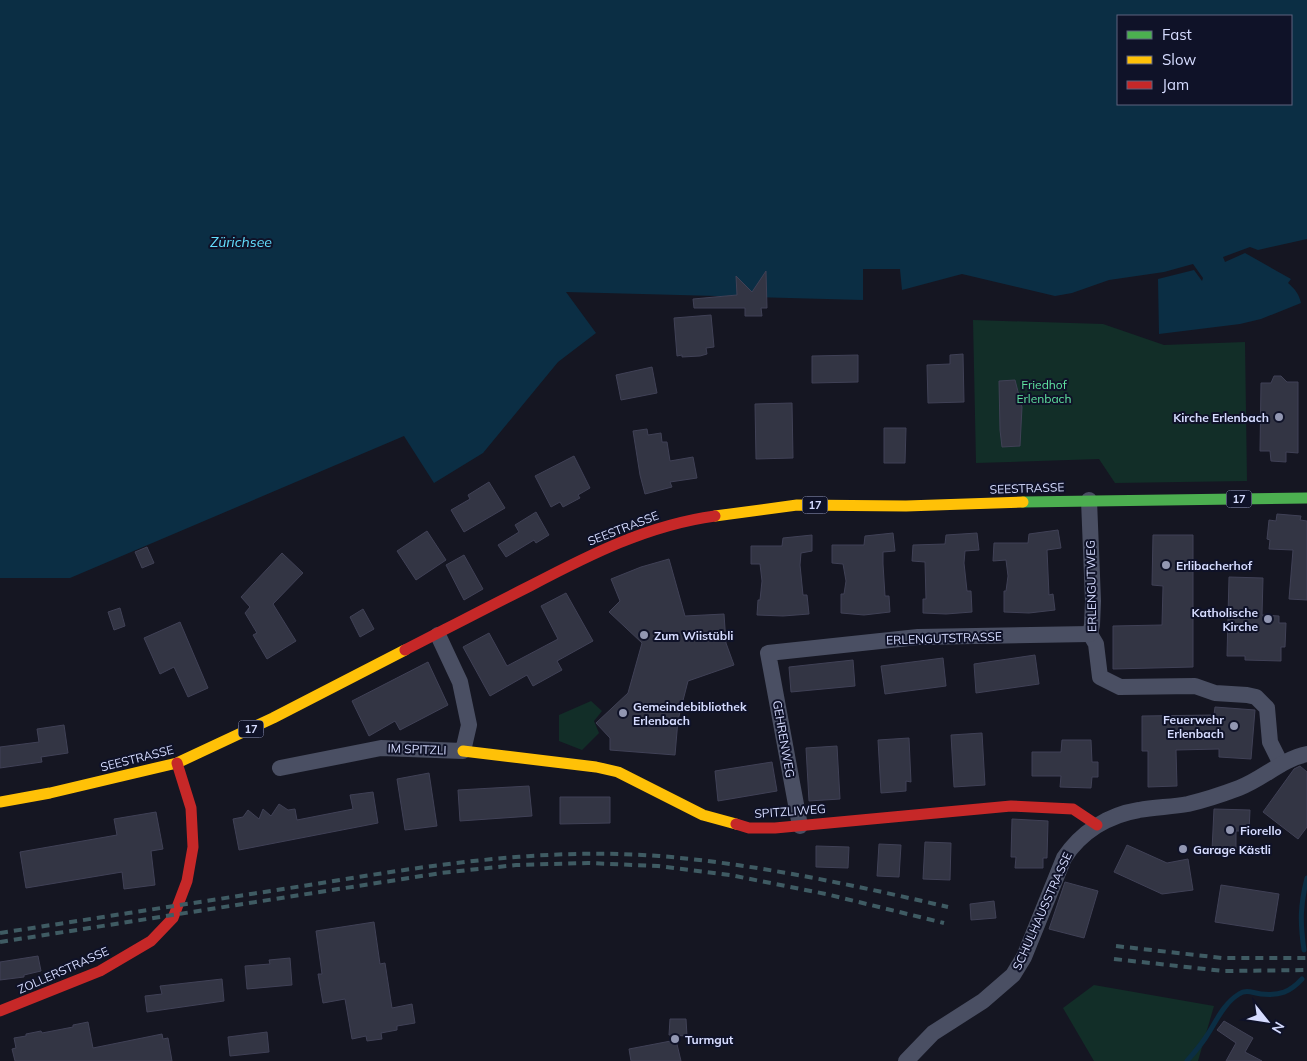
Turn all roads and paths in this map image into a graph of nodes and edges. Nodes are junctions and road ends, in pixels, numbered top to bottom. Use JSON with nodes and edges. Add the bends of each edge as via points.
{"nodes":[{"id":1,"x":1307,"y":498,"type":"edge"},
{"id":2,"x":1089,"y":500,"type":"junction"},
{"id":3,"x":1090,"y":634,"type":"junction"},
{"id":4,"x":438,"y":635,"type":"junction"},
{"id":5,"x":768,"y":653,"type":"joint"},
{"id":6,"x":463,"y":751,"type":"junction"},
{"id":7,"x":1307,"y":754,"type":"edge"},
{"id":8,"x":177,"y":763,"type":"junction"},
{"id":9,"x":1281,"y":764,"type":"junction"},
{"id":10,"x":280,"y":768,"type":"dead end"},
{"id":11,"x":0,"y":802,"type":"edge"},
{"id":12,"x":1097,"y":825,"type":"junction"},
{"id":13,"x":800,"y":826,"type":"junction"},
{"id":14,"x":0,"y":1011,"type":"edge"},
{"id":15,"x":906,"y":1061,"type":"edge"}],
"edges":[{"from":1,"to":2,"type":"main road","name":"SEESTRASSE","number":"17"},
{"from":2,"to":3,"type":"street","name":"ERLENGUTWEG","via":[[1093,600]]},
{"from":2,"to":4,"type":"main road","name":"SEESTRASSE","number":"17","via":[[906,506],[797,505],[694,519],[641,534],[598,551]]},
{"from":3,"to":5,"type":"street","name":"ERLENGUTSTRASSE","via":[[918,637]]},
{"from":3,"to":9,"type":"street","name":"ERLENGUTWEG","via":[[1096,644],[1100,677],[1120,687],[1195,686],[1215,693],[1247,695],[1261,701],[1267,708],[1270,742]]},
{"from":4,"to":6,"type":"street","name":"IM SPITZLI","via":[[460,682],[469,725]]},
{"from":4,"to":8,"type":"main road","name":"SEESTRASSE","number":"17"},
{"from":5,"to":13,"type":"street","name":"GEHRENWEG"},
{"from":6,"to":10,"type":"street","name":"IM SPITZLI","via":[[381,748]]},
{"from":6,"to":13,"type":"main road","name":"SPITZLIWEG","via":[[596,767],[618,772],[703,815],[726,822],[750,828]]},
{"from":7,"to":9,"type":"street","name":"SCHULHAUSSTRASSE"},
{"from":8,"to":11,"type":"main road","name":"SEESTRASSE","number":"17"},
{"from":8,"to":14,"type":"main road","name":"ZOLLERSTRASSE","via":[[192,808],[193,847],[187,881],[173,918],[151,941],[100,971]]},
{"from":9,"to":12,"type":"street","name":"SCHULHAUSSTRASSE","via":[[1240,788],[1188,804],[1120,814]]},
{"from":12,"to":13,"type":"main road","name":"SPITZLIWEG","via":[[1072,809],[1011,806]]},
{"from":12,"to":15,"type":"street","name":"SCHULHAUSSTRASSE","via":[[1079,838],[1064,858],[1024,957],[1013,975],[983,1001],[933,1033]]}]}
